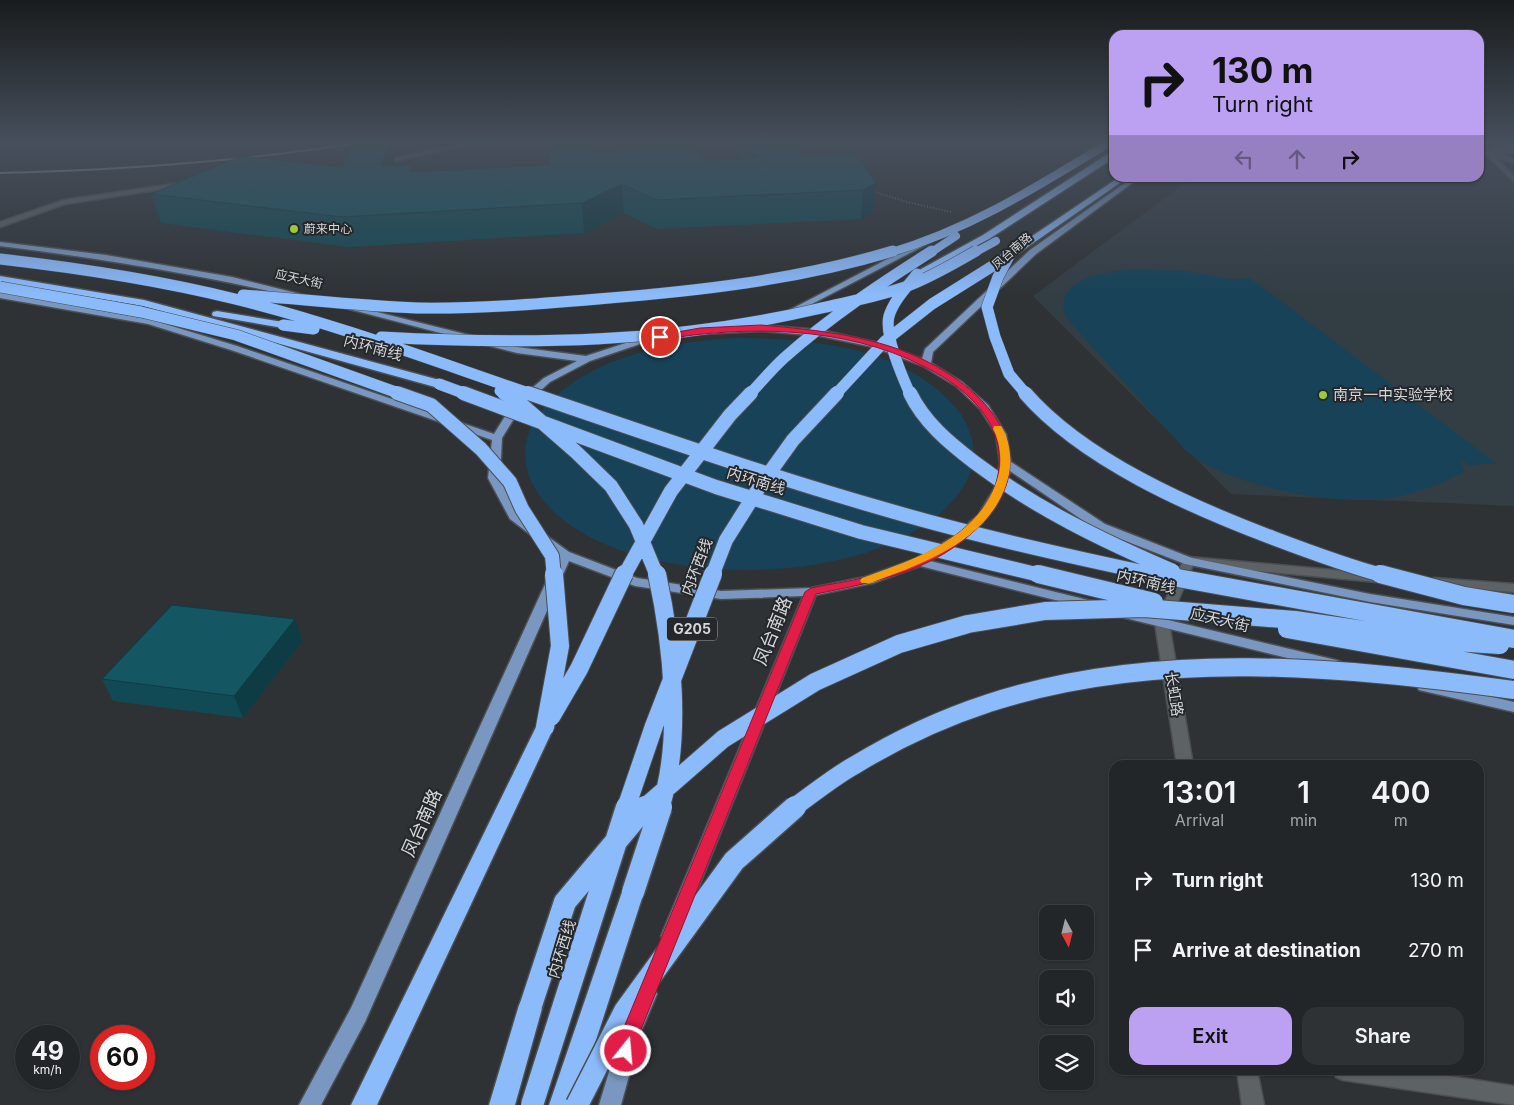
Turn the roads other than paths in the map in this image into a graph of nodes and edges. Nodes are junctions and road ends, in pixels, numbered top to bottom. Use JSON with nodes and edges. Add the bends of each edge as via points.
{"nodes":[{"id":1,"x":123,"y":193,"type":"edge"},
{"id":2,"x":1020,"y":193,"type":"edge"},
{"id":3,"x":1028,"y":193,"type":"edge"},
{"id":4,"x":1055,"y":193,"type":"edge"},
{"id":5,"x":1102,"y":193,"type":"edge"},
{"id":6,"x":1116,"y":193,"type":"edge"},
{"id":7,"x":993,"y":213,"type":"junction"},
{"id":8,"x":0,"y":225,"type":"edge"},
{"id":9,"x":1012,"y":231,"type":"dead end"},
{"id":10,"x":0,"y":244,"type":"edge"},
{"id":11,"x":1010,"y":255,"type":"junction"},
{"id":12,"x":0,"y":259,"type":"edge"},
{"id":13,"x":0,"y":279,"type":"edge"},
{"id":14,"x":0,"y":287,"type":"edge"},
{"id":15,"x":205,"y":292,"type":"junction"},
{"id":16,"x":0,"y":295,"type":"edge"},
{"id":17,"x":144,"y":303,"type":"junction"},
{"id":18,"x":761,"y":328,"type":"junction"},
{"id":19,"x":587,"y":359,"type":"junction"},
{"id":20,"x":926,"y":364,"type":"junction"},
{"id":21,"x":454,"y":368,"type":"junction"},
{"id":22,"x":497,"y":438,"type":"junction"},
{"id":23,"x":1006,"y":463,"type":"junction"},
{"id":24,"x":565,"y":555,"type":"junction"},
{"id":25,"x":1189,"y":561,"type":"junction"},
{"id":26,"x":919,"y":562,"type":"junction"},
{"id":27,"x":1514,"y":588,"type":"edge"},
{"id":28,"x":811,"y":592,"type":"junction"},
{"id":29,"x":1514,"y":604,"type":"edge"},
{"id":30,"x":1514,"y":621,"type":"edge"},
{"id":31,"x":1162,"y":623,"type":"junction"},
{"id":32,"x":1514,"y":639,"type":"edge"},
{"id":33,"x":1514,"y":646,"type":"edge"},
{"id":34,"x":1514,"y":668,"type":"edge"},
{"id":35,"x":1514,"y":690,"type":"edge"},
{"id":36,"x":1514,"y":707,"type":"edge"},
{"id":37,"x":545,"y":727,"type":"junction"},
{"id":38,"x":1184,"y":760,"type":"edge"},
{"id":39,"x":1248,"y":1075,"type":"edge"},
{"id":40,"x":1376,"y":1075,"type":"edge"},
{"id":41,"x":1514,"y":1096,"type":"edge"},
{"id":42,"x":310,"y":1105,"type":"edge"},
{"id":43,"x":364,"y":1105,"type":"edge"},
{"id":44,"x":502,"y":1105,"type":"edge"},
{"id":45,"x":532,"y":1105,"type":"edge"},
{"id":46,"x":562,"y":1105,"type":"edge"},
{"id":47,"x":577,"y":1105,"type":"edge"},
{"id":48,"x":610,"y":1105,"type":"edge"},
{"id":49,"x":1254,"y":1105,"type":"edge"}],
"edges":[{"from":1,"to":8,"type":"street","via":[[64,202]]},
{"from":2,"to":18,"type":"main road"},
{"from":3,"to":7,"type":"highway","bridge":true},
{"from":4,"to":34,"type":"highway","bridge":true,"via":[[986,237],[917,274],[894,306],[888,322],[907,390],[924,417],[946,440],[994,477],[1078,527],[1180,574]]},
{"from":5,"to":11,"type":"highway","name":"凤台南路","number":"G205"},
{"from":6,"to":20,"type":"main road","name":"凤台南路","via":[[1033,252],[928,350]]},
{"from":7,"to":15,"type":"highway","bridge":true,"via":[[948,232],[810,273],[696,290],[579,301],[448,307],[392,307]]},
{"from":7,"to":37,"type":"highway","bridge":true,"via":[[854,302],[783,359],[730,415],[671,491]]},
{"from":9,"to":17,"type":"highway","bridge":true,"via":[[914,284],[782,319],[712,331],[638,338],[494,343],[372,336]]},
{"from":10,"to":19,"type":"main road","name":"应天大街","via":[[106,257],[232,279],[407,320],[517,350]]},
{"from":11,"to":29,"type":"highway","bridge":true,"via":[[987,307],[1009,374],[1040,410],[1089,448],[1160,489],[1239,525],[1344,565],[1464,596]]},
{"from":11,"to":45,"type":"highway","name":"内环西线","number":"G205","bridge":true,"via":[[932,304],[885,341],[793,440],[726,540],[654,726]]},
{"from":12,"to":15,"type":"highway","name":"内环南线","bridge":true,"via":[[73,267]]},
{"from":13,"to":17,"type":"highway","name":"内环南线"},
{"from":14,"to":37,"type":"highway","bridge":true,"via":[[141,312],[236,335],[431,405],[481,449],[510,482],[522,509],[552,556],[560,646]]},
{"from":15,"to":21,"type":"highway","name":"内环南线","bridge":true,"via":[[324,323]]},
{"from":16,"to":22,"type":"main road","via":[[149,322]]},
{"from":17,"to":34,"type":"highway","name":"内环南线","bridge":true,"via":[[439,384],[716,487],[860,532],[1219,617]]},
{"from":18,"to":19,"type":"main road","via":[[700,330],[641,341]]},
{"from":18,"to":20,"type":"main road","via":[[820,333],[876,345]]},
{"from":19,"to":22,"type":"main road","via":[[547,380],[522,401]]},
{"from":20,"to":23,"type":"main road","via":[[959,384],[984,407],[1001,434]]},
{"from":21,"to":32,"type":"highway","name":"内环南线","bridge":true,"via":[[890,511],[984,536],[1198,583]]},
{"from":21,"to":46,"type":"highway","bridge":true,"via":[[513,397],[611,486],[636,525],[657,575],[666,624],[673,716],[667,788]]},
{"from":22,"to":24,"type":"main road","via":[[494,478],[516,519]]},
{"from":23,"to":25,"type":"main road","via":[[1101,527]]},
{"from":23,"to":26,"type":"main road","via":[[1000,489],[984,516],[956,540]]},
{"from":24,"to":28,"type":"main road","via":[[635,582],[721,595]]},
{"from":24,"to":42,"type":"main road","name":"凤台南路","via":[[358,1015]]},
{"from":25,"to":27,"type":"street"},
{"from":25,"to":30,"type":"main road","via":[[1370,598]]},
{"from":25,"to":31,"type":"street"},
{"from":26,"to":28,"type":"main road","via":[[868,580]]},
{"from":26,"to":31,"type":"main road","name":"应天大街"},
{"from":28,"to":48,"type":"main road","name":"凤台南路","via":[[631,1032]]},
{"from":31,"to":36,"type":"main road","name":"应天大街"},
{"from":31,"to":38,"type":"street","name":"长虹路"},
{"from":33,"to":44,"type":"highway","bridge":true,"via":[[1439,641],[1295,620],[1144,608],[1045,611],[968,624],[899,644],[815,682],[723,739],[638,813],[565,902]]},
{"from":35,"to":47,"type":"highway","bridge":true,"via":[[1415,677],[1257,667],[1147,670],[1059,684],[988,703],[914,733],[854,765],[787,812],[734,861],[625,1011]]},
{"from":37,"to":43,"type":"highway"},
{"from":39,"to":49,"type":"street"},
{"from":40,"to":41,"type":"street"}]}
